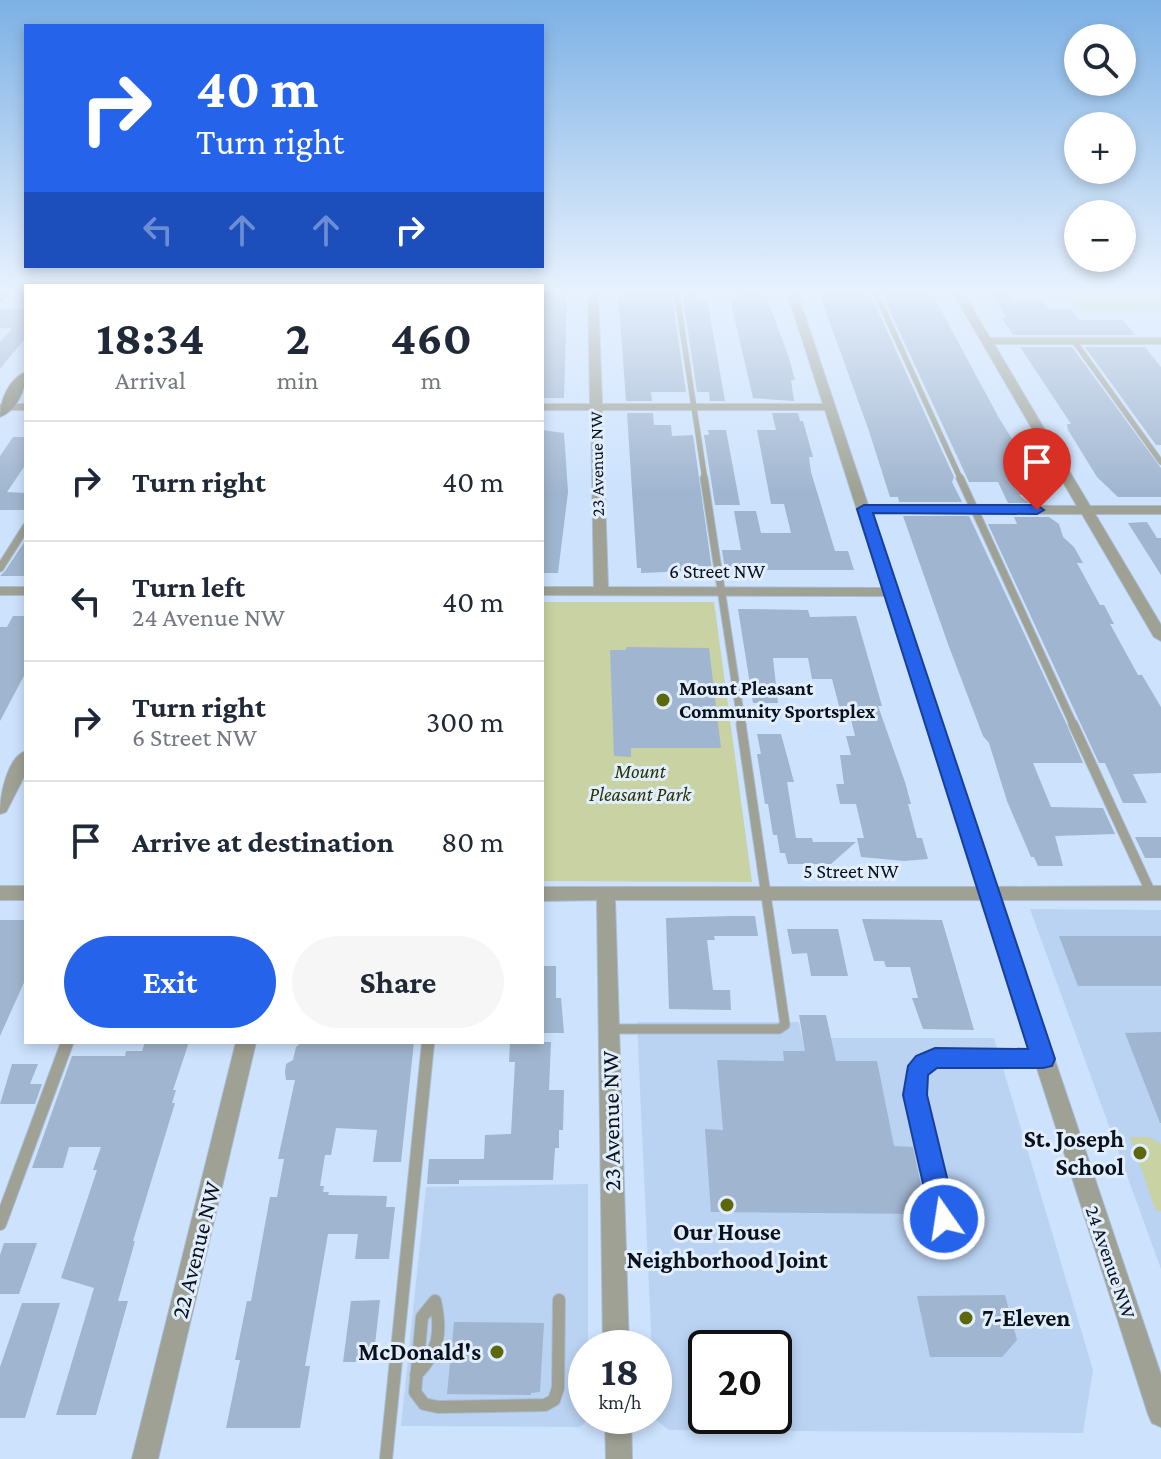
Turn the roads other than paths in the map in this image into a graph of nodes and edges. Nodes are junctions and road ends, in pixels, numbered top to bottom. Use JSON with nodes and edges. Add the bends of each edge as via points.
{"nodes":[{"id":1,"x":595,"y":357,"type":"edge"},
{"id":2,"x":686,"y":357,"type":"edge"},
{"id":3,"x":813,"y":357,"type":"edge"},
{"id":4,"x":905,"y":357,"type":"edge"},
{"id":5,"x":996,"y":357,"type":"edge"},
{"id":6,"x":1086,"y":357,"type":"edge"},
{"id":7,"x":24,"y":380,"type":"edge"},
{"id":8,"x":24,"y":407,"type":"edge"},
{"id":9,"x":544,"y":407,"type":"edge"},
{"id":10,"x":596,"y":407,"type":"junction"},
{"id":11,"x":694,"y":407,"type":"junction"},
{"id":12,"x":829,"y":407,"type":"junction"},
{"id":13,"x":1,"y":409,"type":"edge"},
{"id":14,"x":1161,"y":462,"type":"edge"},
{"id":15,"x":864,"y":509,"type":"junction"},
{"id":16,"x":974,"y":509,"type":"junction"},
{"id":17,"x":1085,"y":510,"type":"junction"},
{"id":18,"x":1161,"y":510,"type":"edge"},
{"id":19,"x":24,"y":530,"type":"edge"},
{"id":20,"x":0,"y":568,"type":"edge"},
{"id":21,"x":0,"y":591,"type":"edge"},
{"id":22,"x":24,"y":591,"type":"edge"},
{"id":23,"x":544,"y":591,"type":"edge"},
{"id":24,"x":601,"y":591,"type":"junction"},
{"id":25,"x":721,"y":591,"type":"junction"},
{"id":26,"x":891,"y":592,"type":"junction"},
{"id":27,"x":1161,"y":637,"type":"edge"},
{"id":28,"x":24,"y":760,"type":"edge"},
{"id":29,"x":0,"y":808,"type":"edge"},
{"id":30,"x":989,"y":892,"type":"junction"},
{"id":31,"x":0,"y":893,"type":"edge"},
{"id":32,"x":24,"y":893,"type":"edge"},
{"id":33,"x":767,"y":893,"type":"junction"},
{"id":34,"x":1156,"y":893,"type":"edge"},
{"id":35,"x":544,"y":894,"type":"edge"},
{"id":36,"x":606,"y":894,"type":"junction"},
{"id":37,"x":609,"y":1029,"type":"junction"},
{"id":38,"x":66,"y":1044,"type":"edge"},
{"id":39,"x":246,"y":1044,"type":"edge"},
{"id":40,"x":428,"y":1044,"type":"edge"},
{"id":41,"x":1043,"y":1059,"type":"junction"},
{"id":42,"x":0,"y":1224,"type":"edge"},
{"id":43,"x":951,"y":1250,"type":"dead end"},
{"id":44,"x":559,"y":1300,"type":"dead end"},
{"id":45,"x":616,"y":1330,"type":"edge"},
{"id":46,"x":415,"y":1375,"type":"junction"},
{"id":47,"x":1161,"y":1414,"type":"edge"},
{"id":48,"x":618,"y":1434,"type":"edge"},
{"id":49,"x":145,"y":1459,"type":"edge"},
{"id":50,"x":386,"y":1459,"type":"edge"},
{"id":51,"x":619,"y":1459,"type":"edge"}],
"edges":[{"from":1,"to":10,"type":"street","name":"23 Avenue NW"},
{"from":2,"to":11,"type":"lane"},
{"from":3,"to":12,"type":"street","name":"24 Avenue NW"},
{"from":4,"to":16,"type":"lane"},
{"from":5,"to":17,"type":"street"},
{"from":6,"to":14,"type":"lane"},
{"from":7,"to":13,"type":"street"},
{"from":8,"to":13,"type":"street"},
{"from":9,"to":10,"type":"street"},
{"from":10,"to":11,"type":"street"},
{"from":10,"to":24,"type":"street","name":"23 Avenue NW"},
{"from":11,"to":12,"type":"street"},
{"from":11,"to":25,"type":"lane"},
{"from":12,"to":15,"type":"street","name":"24 Avenue NW"},
{"from":15,"to":16,"type":"street"},
{"from":15,"to":26,"type":"street","name":"24 Avenue NW"},
{"from":16,"to":17,"type":"street"},
{"from":16,"to":34,"type":"lane"},
{"from":17,"to":18,"type":"street"},
{"from":17,"to":27,"type":"street"},
{"from":19,"to":20,"type":"lane"},
{"from":21,"to":22,"type":"street"},
{"from":23,"to":24,"type":"street","name":"6 Street NW"},
{"from":24,"to":25,"type":"street","name":"6 Street NW"},
{"from":25,"to":26,"type":"street","name":"6 Street NW"},
{"from":25,"to":33,"type":"lane"},
{"from":26,"to":30,"type":"street","name":"24 Avenue NW"},
{"from":28,"to":29,"type":"street"},
{"from":30,"to":33,"type":"street","name":"5 Street NW"},
{"from":30,"to":34,"type":"street","name":"5 Street NW"},
{"from":30,"to":41,"type":"street","name":"24 Avenue NW"},
{"from":31,"to":32,"type":"street"},
{"from":33,"to":36,"type":"street","name":"5 Street NW"},
{"from":33,"to":37,"type":"lane","via":[[785,1025]]},
{"from":35,"to":36,"type":"street","name":"5 Street NW"},
{"from":36,"to":37,"type":"street","name":"23 Avenue NW"},
{"from":37,"to":45,"type":"street","name":"23 Avenue NW"},
{"from":38,"to":42,"type":"lane"},
{"from":39,"to":49,"type":"street","name":"22 Avenue NW"},
{"from":40,"to":50,"type":"lane"},
{"from":41,"to":43,"type":"lane","via":[[935,1058],[916,1073],[915,1095]]},
{"from":41,"to":47,"type":"street","name":"24 Avenue NW"},
{"from":44,"to":46,"type":"lane","via":[[558,1388],[554,1400],[545,1405],[428,1407],[415,1392]]},
{"from":46,"to":46,"type":"lane","via":[[422,1317],[435,1301],[440,1317],[437,1351]]},
{"from":48,"to":51,"type":"street"}]}
